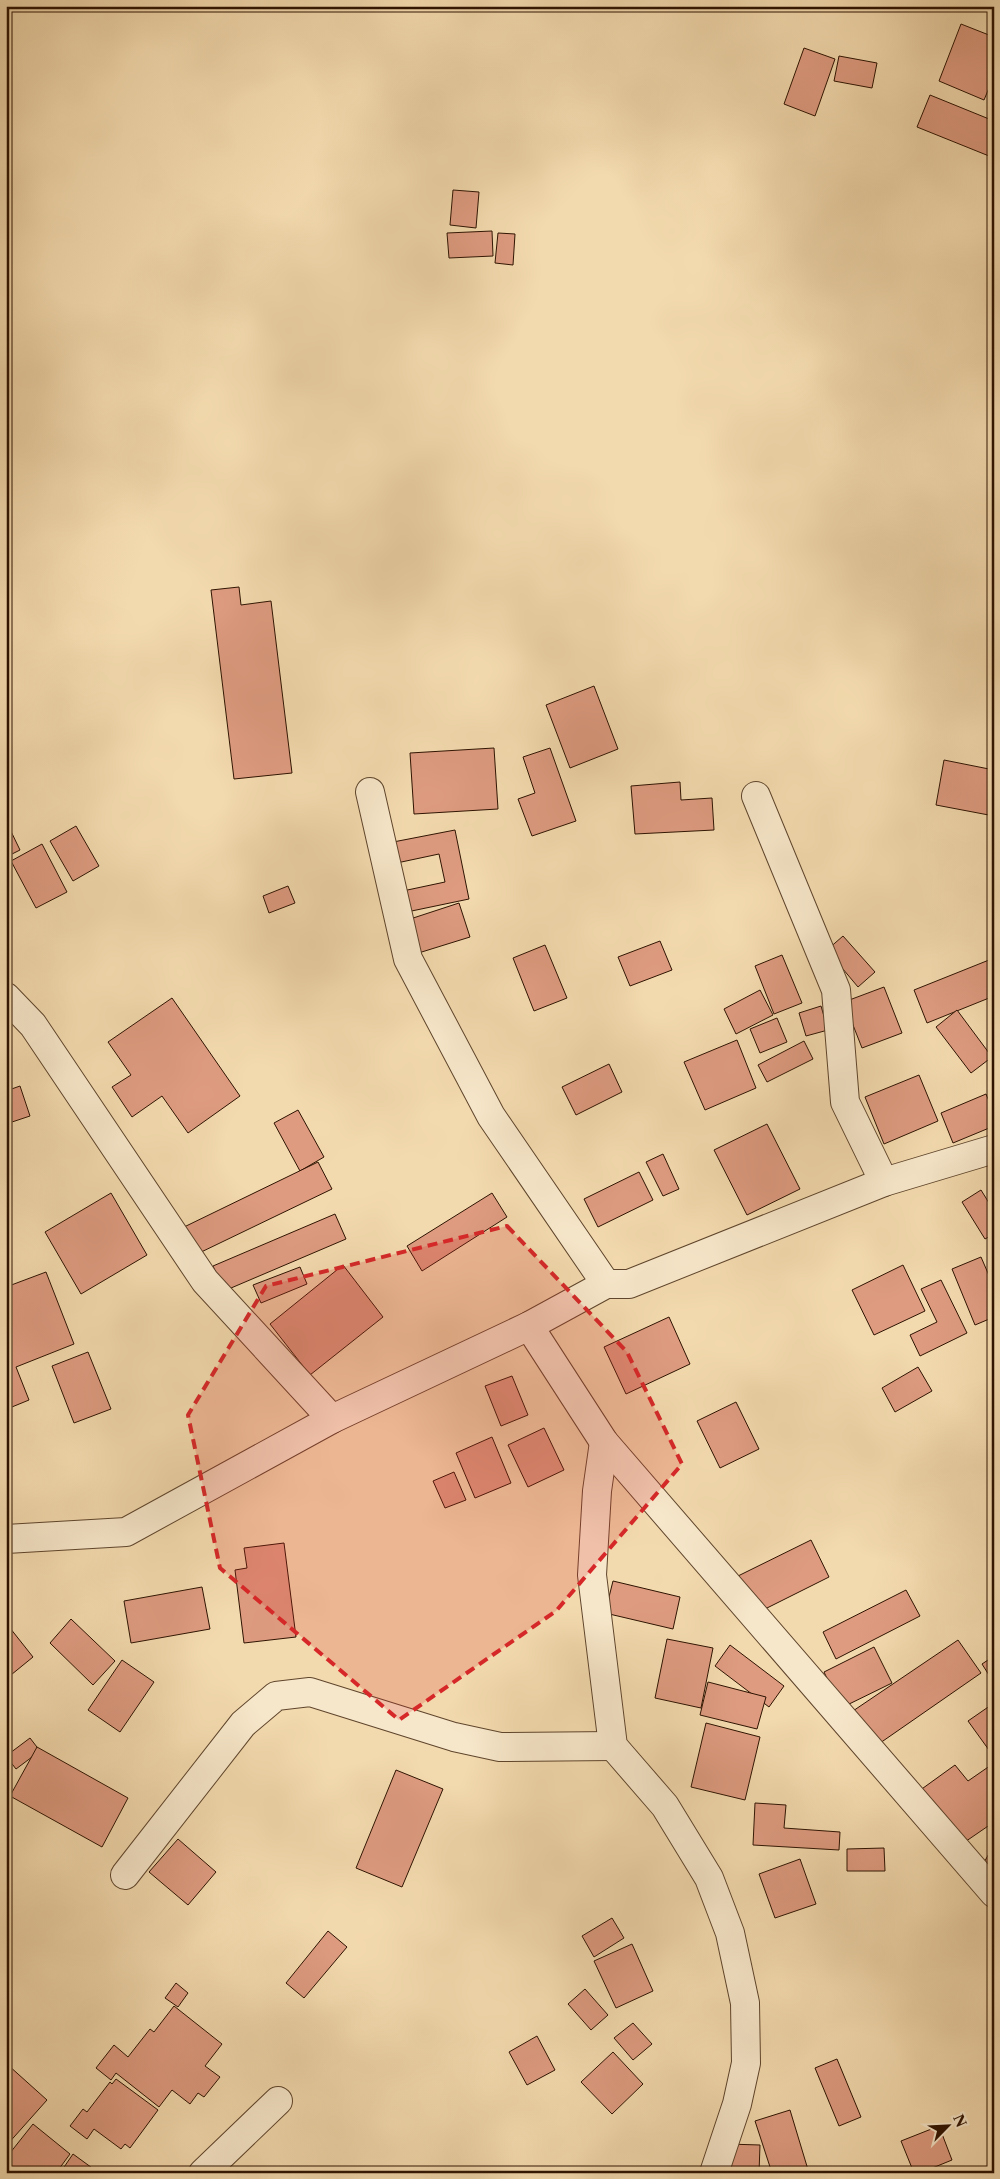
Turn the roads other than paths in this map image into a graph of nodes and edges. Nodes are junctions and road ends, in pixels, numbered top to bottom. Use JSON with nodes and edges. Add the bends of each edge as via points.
{"nodes":[{"id":1,"x":370,"y":792,"type":"dead end"},
{"id":2,"x":756,"y":796,"type":"dead end"},
{"id":3,"x":6,"y":997,"type":"edge"},
{"id":4,"x":994,"y":1149,"type":"edge"},
{"id":5,"x":884,"y":1182,"type":"junction"},
{"id":6,"x":606,"y":1284,"type":"junction"},
{"id":7,"x":529,"y":1326,"type":"junction"},
{"id":8,"x":332,"y":1419,"type":"junction"},
{"id":9,"x":604,"y":1442,"type":"junction"},
{"id":10,"x":6,"y":1539,"type":"edge"},
{"id":11,"x":613,"y":1746,"type":"junction"},
{"id":12,"x":125,"y":1875,"type":"dead end"},
{"id":13,"x":994,"y":1894,"type":"edge"},
{"id":14,"x":278,"y":2101,"type":"dead end"},
{"id":15,"x":203,"y":2173,"type":"edge"},
{"id":16,"x":714,"y":2173,"type":"edge"}],
"edges":[{"from":1,"to":6,"type":"street","via":[[408,959],[491,1116]]},
{"from":2,"to":5,"type":"street","via":[[836,990],[845,1102]]},
{"from":3,"to":8,"type":"street","via":[[33,1025],[206,1281]]},
{"from":4,"to":5,"type":"street"},
{"from":5,"to":6,"type":"street","via":[[629,1284]]},
{"from":6,"to":7,"type":"street"},
{"from":7,"to":8,"type":"street"},
{"from":7,"to":9,"type":"street"},
{"from":8,"to":10,"type":"street","via":[[126,1532]]},
{"from":9,"to":11,"type":"street","via":[[597,1491],[592,1575]]},
{"from":9,"to":13,"type":"street"},
{"from":11,"to":12,"type":"street","via":[[500,1747],[454,1737],[310,1692],[276,1696],[242,1724]]},
{"from":11,"to":16,"type":"street","via":[[664,1806],[709,1878],[730,1934],[745,2003],[746,2063],[737,2104]]},
{"from":14,"to":15,"type":"street"}]}
